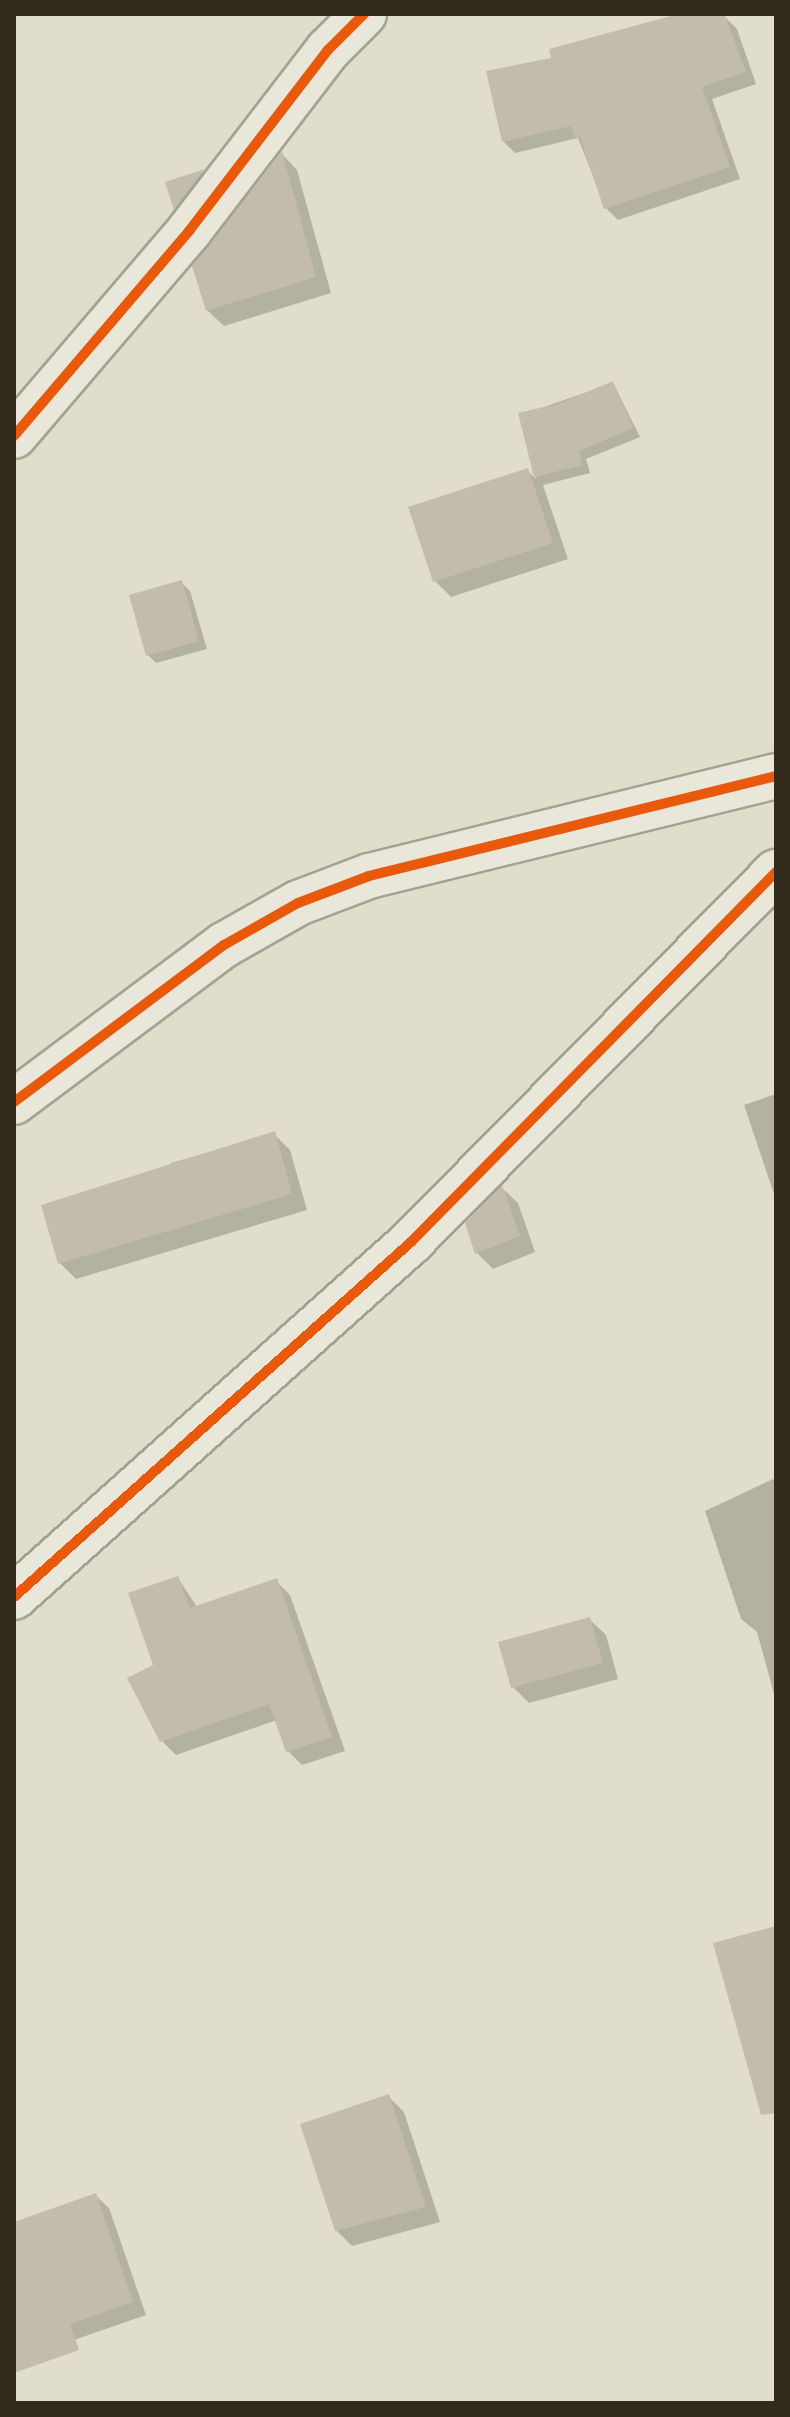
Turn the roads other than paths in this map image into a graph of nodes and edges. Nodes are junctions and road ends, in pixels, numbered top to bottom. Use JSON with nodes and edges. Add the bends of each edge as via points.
{"nodes":[{"id":1,"x":364,"y":14,"type":"edge"},
{"id":2,"x":14,"y":436,"type":"edge"},
{"id":3,"x":776,"y":776,"type":"edge"},
{"id":4,"x":776,"y":872,"type":"edge"},
{"id":5,"x":14,"y":1102,"type":"edge"},
{"id":6,"x":14,"y":1597,"type":"edge"}],
"edges":[{"from":1,"to":2,"type":"street","via":[[328,50],[189,231]]},
{"from":3,"to":5,"type":"street","via":[[369,876],[298,903],[224,945]]},
{"from":4,"to":6,"type":"street","via":[[411,1242]]}]}
